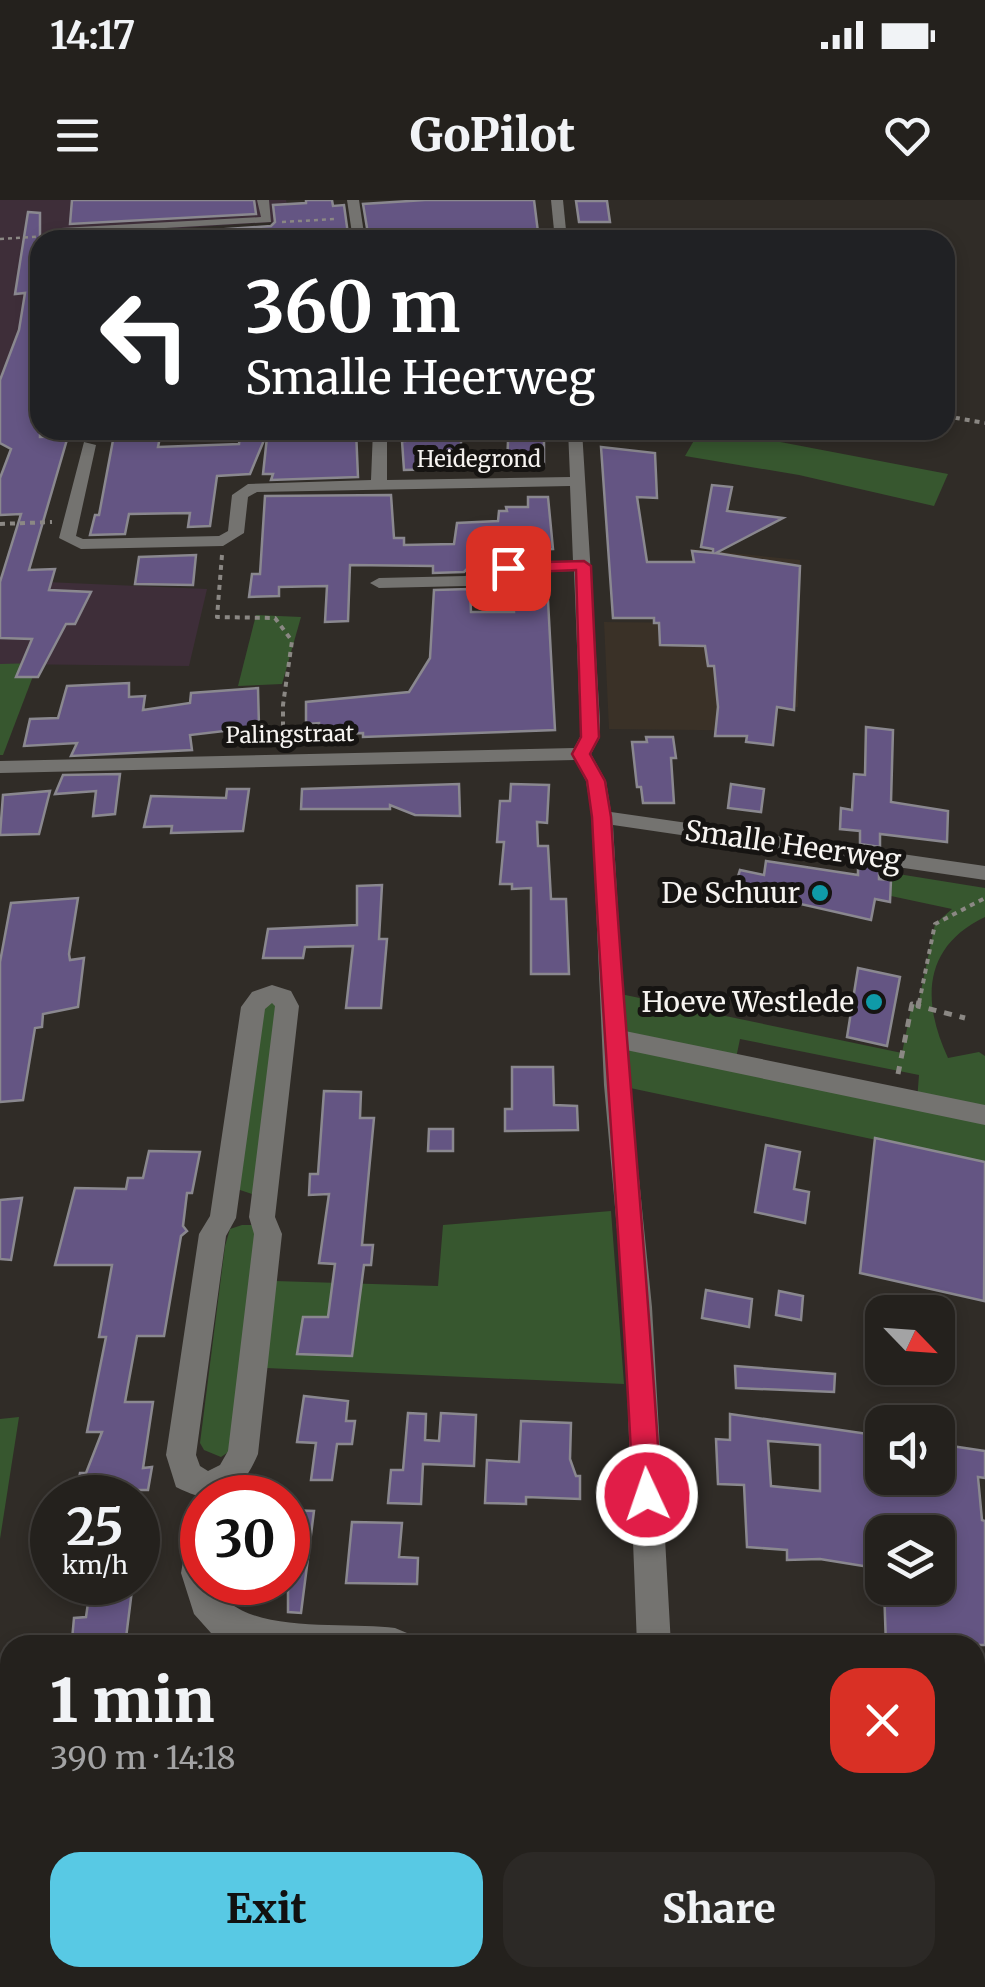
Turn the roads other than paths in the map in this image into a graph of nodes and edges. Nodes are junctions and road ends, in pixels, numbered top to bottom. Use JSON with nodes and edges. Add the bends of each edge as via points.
{"nodes":[{"id":1,"x":263,"y":200,"type":"edge"},
{"id":2,"x":353,"y":200,"type":"edge"},
{"id":3,"x":557,"y":200,"type":"edge"},
{"id":4,"x":80,"y":230,"type":"edge"},
{"id":5,"x":357,"y":230,"type":"edge"},
{"id":6,"x":560,"y":230,"type":"edge"},
{"id":7,"x":380,"y":440,"type":"edge"},
{"id":8,"x":576,"y":440,"type":"edge"},
{"id":9,"x":90,"y":445,"type":"dead end"},
{"id":10,"x":578,"y":481,"type":"junction"},
{"id":11,"x":380,"y":482,"type":"junction"},
{"id":12,"x":584,"y":566,"type":"junction"},
{"id":13,"x":379,"y":583,"type":"dead end"},
{"id":14,"x":581,"y":754,"type":"junction"},
{"id":15,"x":0,"y":767,"type":"edge"},
{"id":16,"x":602,"y":817,"type":"junction"},
{"id":17,"x":985,"y":873,"type":"edge"},
{"id":18,"x":614,"y":1038,"type":"junction"},
{"id":19,"x":985,"y":1115,"type":"edge"},
{"id":20,"x":262,"y":1217,"type":"junction"},
{"id":21,"x":224,"y":1218,"type":"junction"},
{"id":22,"x":187,"y":1475,"type":"edge"},
{"id":23,"x":232,"y":1475,"type":"edge"},
{"id":24,"x":210,"y":1605,"type":"edge"},
{"id":25,"x":252,"y":1635,"type":"edge"},
{"id":26,"x":654,"y":1635,"type":"edge"}],
"edges":[{"from":1,"to":4,"type":"street","via":[[267,220]]},
{"from":2,"to":5,"type":"street"},
{"from":3,"to":6,"type":"street"},
{"from":7,"to":11,"type":"street","name":"Heidegrond"},
{"from":8,"to":10,"type":"street"},
{"from":9,"to":11,"type":"street","name":"Heidegrond","via":[[68,538],[81,544],[223,541],[236,533],[240,495],[254,488]]},
{"from":10,"to":11,"type":"street","name":"Heidegrond"},
{"from":10,"to":12,"type":"street"},
{"from":12,"to":13,"type":"street","via":[[508,568],[467,581]]},
{"from":12,"to":14,"type":"street","via":[[590,737]]},
{"from":14,"to":15,"type":"street","name":"Palingstraat"},
{"from":14,"to":16,"type":"street","via":[[596,781]]},
{"from":16,"to":17,"type":"street","name":"Smalle Heerweg"},
{"from":16,"to":18,"type":"street"},
{"from":18,"to":19,"type":"street"},
{"from":18,"to":26,"type":"street","via":[[638,1307]]},
{"from":20,"to":21,"type":"street","via":[[244,1210]]},
{"from":20,"to":21,"type":"street","via":[[287,1006],[272,994],[253,1006]]},
{"from":20,"to":23,"type":"street","via":[[268,1234],[243,1454]]},
{"from":21,"to":22,"type":"street","via":[[213,1234],[181,1455]]},
{"from":24,"to":25,"type":"street","via":[[226,1624]]}]}
